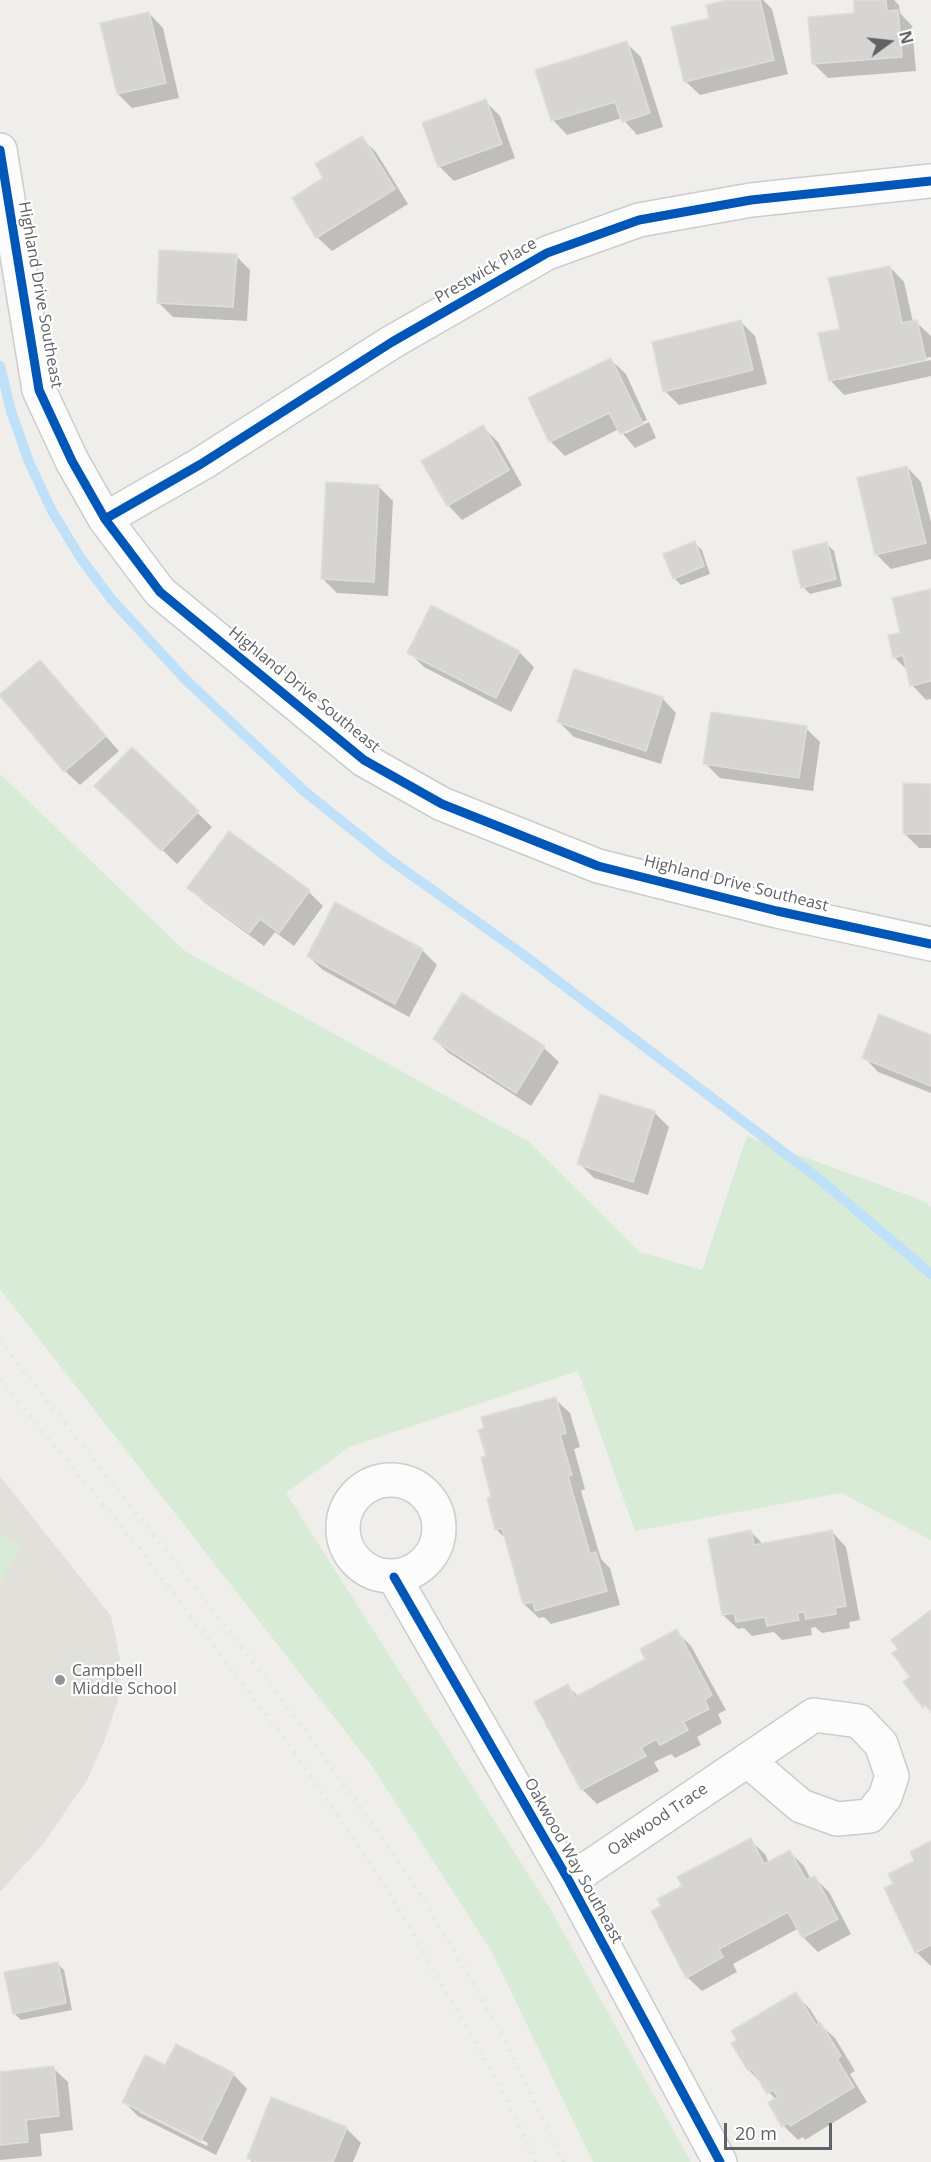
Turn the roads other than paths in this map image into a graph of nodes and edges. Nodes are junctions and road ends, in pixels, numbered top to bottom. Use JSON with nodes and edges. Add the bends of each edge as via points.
{"nodes":[{"id":1,"x":0,"y":150,"type":"edge"},
{"id":2,"x":931,"y":181,"type":"edge"},
{"id":3,"x":105,"y":519,"type":"junction"},
{"id":4,"x":931,"y":944,"type":"edge"},
{"id":5,"x":394,"y":1577,"type":"dead end"},
{"id":6,"x":747,"y":1760,"type":"dead end"},
{"id":7,"x":568,"y":1881,"type":"junction"},
{"id":8,"x":720,"y":2162,"type":"edge"}],
"edges":[{"from":1,"to":3,"type":"street","name":"Highland Drive Southeast","via":[[39,390]]},
{"from":2,"to":3,"type":"street","name":"Prestwick Place","via":[[751,200],[639,220],[547,252],[392,342],[201,465]]},
{"from":3,"to":4,"type":"street","name":"Highland Drive Southeast","via":[[160,592],[364,760],[442,804],[598,866]]},
{"from":5,"to":7,"type":"street","name":"Oakwood Way Southeast"},
{"from":6,"to":7,"type":"street","name":"Oakwood Trace"},
{"from":7,"to":8,"type":"street","name":"Oakwood Way Southeast"}]}
